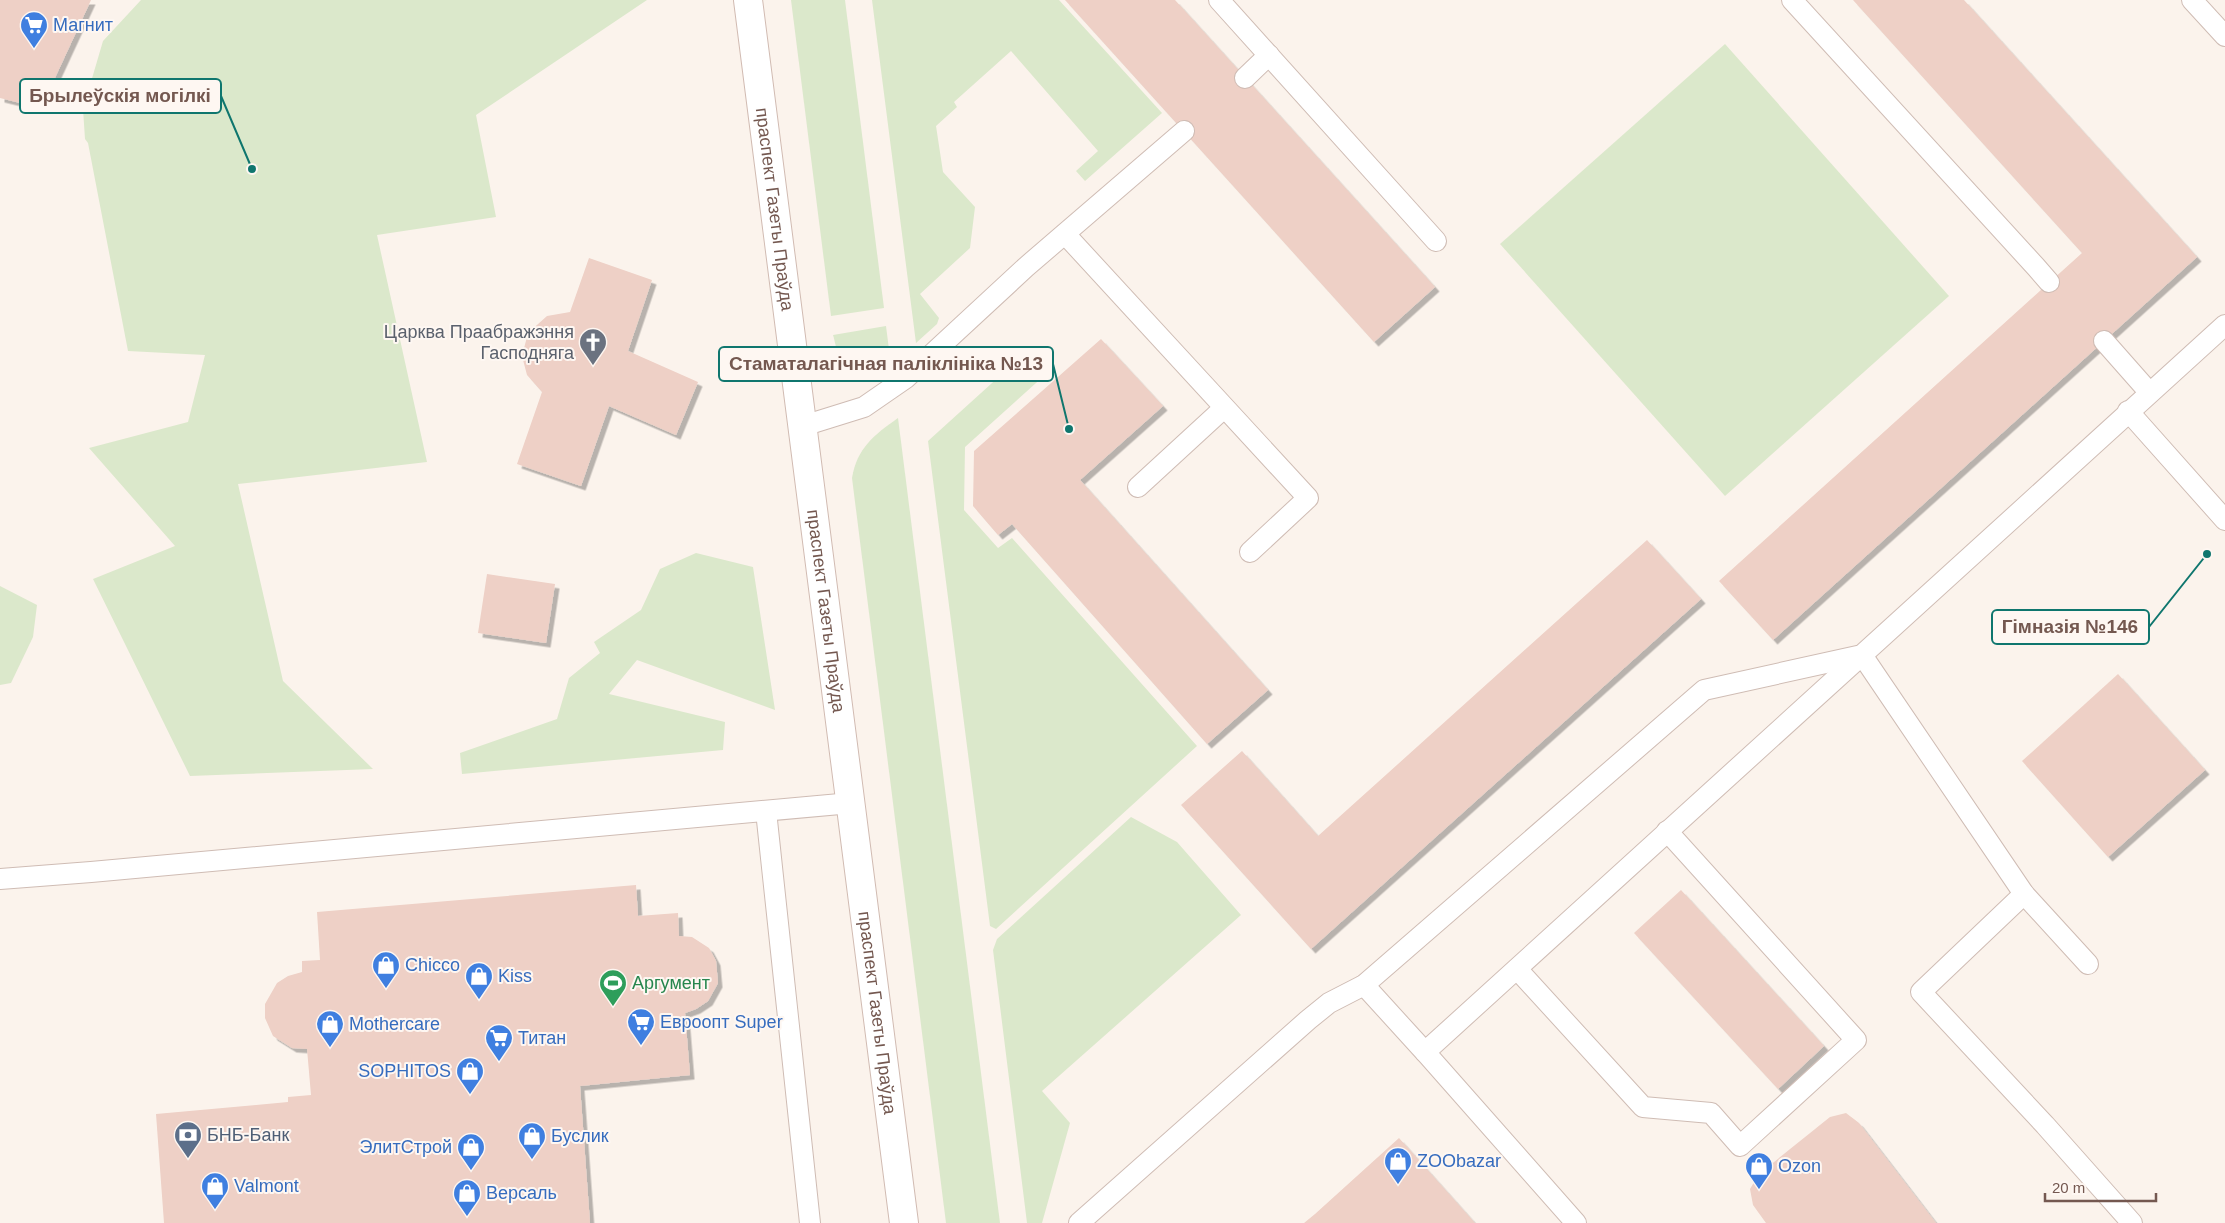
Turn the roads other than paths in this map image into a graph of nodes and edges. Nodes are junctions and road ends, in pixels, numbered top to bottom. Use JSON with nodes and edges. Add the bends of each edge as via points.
{"nodes":[{"id":1,"x":748,"y":0,"type":"edge"},
{"id":2,"x":1220,"y":0,"type":"edge"},
{"id":3,"x":1792,"y":0,"type":"edge"},
{"id":4,"x":2192,"y":0,"type":"edge"},
{"id":5,"x":2225,"y":36,"type":"edge"},
{"id":6,"x":1269,"y":55,"type":"junction"},
{"id":7,"x":1245,"y":78,"type":"dead end"},
{"id":8,"x":1184,"y":131,"type":"dead end"},
{"id":9,"x":1065,"y":234,"type":"junction"},
{"id":10,"x":1436,"y":241,"type":"dead end"},
{"id":11,"x":2048,"y":282,"type":"dead end"},
{"id":12,"x":2225,"y":325,"type":"edge"},
{"id":13,"x":2104,"y":341,"type":"dead end"},
{"id":14,"x":2149,"y":392,"type":"junction"},
{"id":15,"x":1224,"y":408,"type":"junction"},
{"id":16,"x":2128,"y":411,"type":"junction"},
{"id":17,"x":803,"y":426,"type":"junction"},
{"id":18,"x":1138,"y":487,"type":"dead end"},
{"id":19,"x":2225,"y":520,"type":"edge"},
{"id":20,"x":1250,"y":552,"type":"dead end"},
{"id":21,"x":1862,"y":654,"type":"junction"},
{"id":22,"x":850,"y":803,"type":"junction"},
{"id":23,"x":766,"y":811,"type":"junction"},
{"id":24,"x":1667,"y":831,"type":"junction"},
{"id":25,"x":0,"y":879,"type":"edge"},
{"id":26,"x":2024,"y":894,"type":"junction"},
{"id":27,"x":2088,"y":964,"type":"dead end"},
{"id":28,"x":1517,"y":969,"type":"junction"},
{"id":29,"x":1364,"y":985,"type":"junction"},
{"id":30,"x":1425,"y":1052,"type":"junction"},
{"id":31,"x":810,"y":1223,"type":"edge"},
{"id":32,"x":904,"y":1223,"type":"edge"},
{"id":33,"x":1079,"y":1223,"type":"edge"},
{"id":34,"x":1576,"y":1223,"type":"edge"},
{"id":35,"x":2132,"y":1223,"type":"edge"}],
"edges":[{"from":1,"to":17,"type":"main road","name":"праспект Газеты Праўда"},
{"from":2,"to":6,"type":"lane"},
{"from":3,"to":11,"type":"lane"},
{"from":4,"to":5,"type":"lane"},
{"from":6,"to":7,"type":"lane"},
{"from":6,"to":10,"type":"lane"},
{"from":8,"to":9,"type":"lane"},
{"from":9,"to":15,"type":"lane"},
{"from":9,"to":17,"type":"lane","via":[[906,378],[864,407]]},
{"from":12,"to":14,"type":"lane"},
{"from":13,"to":14,"type":"lane"},
{"from":14,"to":16,"type":"lane"},
{"from":15,"to":18,"type":"lane"},
{"from":15,"to":20,"type":"lane","via":[[1308,498]]},
{"from":16,"to":19,"type":"lane"},
{"from":16,"to":21,"type":"lane"},
{"from":17,"to":22,"type":"main road","name":"праспект Газеты Праўда"},
{"from":21,"to":24,"type":"lane"},
{"from":21,"to":26,"type":"lane"},
{"from":21,"to":29,"type":"lane","via":[[1704,690]]},
{"from":22,"to":23,"type":"lane"},
{"from":22,"to":32,"type":"main road","name":"праспект Газеты Праўда"},
{"from":23,"to":25,"type":"lane"},
{"from":23,"to":31,"type":"lane"},
{"from":24,"to":28,"type":"lane"},
{"from":24,"to":28,"type":"lane","via":[[1856,1040],[1740,1146],[1711,1114],[1643,1107]]},
{"from":26,"to":27,"type":"lane"},
{"from":26,"to":35,"type":"lane","via":[[1921,992]]},
{"from":28,"to":30,"type":"lane"},
{"from":29,"to":30,"type":"lane"},
{"from":29,"to":33,"type":"lane","via":[[1329,1003],[1308,1020]]},
{"from":30,"to":34,"type":"lane"}]}
